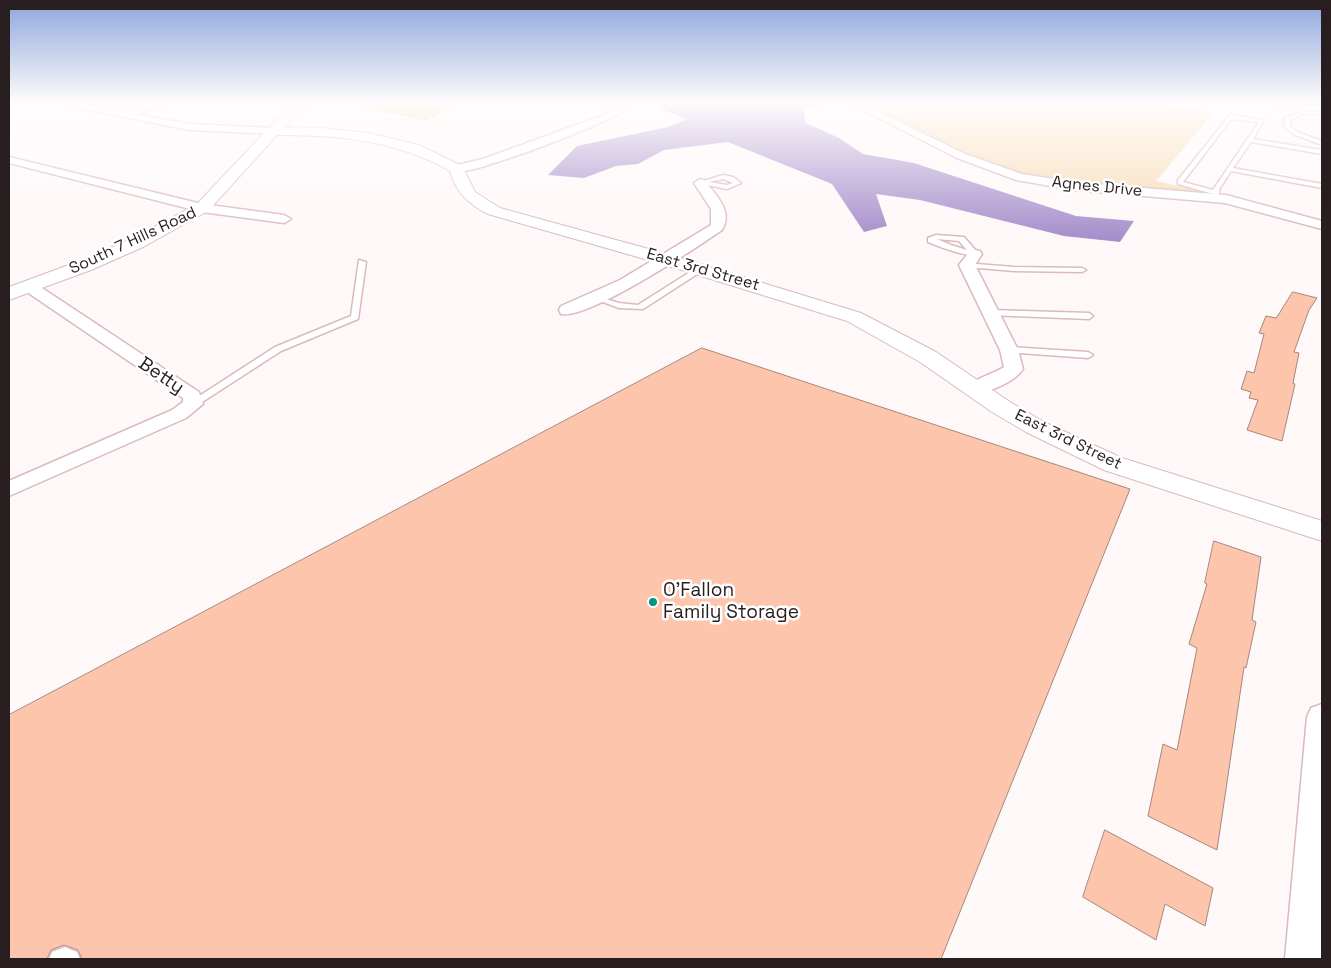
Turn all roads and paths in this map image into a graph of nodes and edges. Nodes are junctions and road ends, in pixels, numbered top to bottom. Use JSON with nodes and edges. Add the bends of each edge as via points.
{"nodes":[{"id":1,"x":258,"y":148,"type":"edge"},
{"id":2,"x":413,"y":148,"type":"edge"},
{"id":3,"x":524,"y":148,"type":"edge"},
{"id":4,"x":945,"y":148,"type":"edge"},
{"id":5,"x":1206,"y":148,"type":"edge"},
{"id":6,"x":1243,"y":148,"type":"edge"},
{"id":7,"x":1299,"y":148,"type":"edge"},
{"id":8,"x":1322,"y":152,"type":"edge"},
{"id":9,"x":9,"y":160,"type":"edge"},
{"id":10,"x":457,"y":169,"type":"junction"},
{"id":11,"x":1229,"y":169,"type":"junction"},
{"id":12,"x":700,"y":183,"type":"junction"},
{"id":13,"x":1322,"y":186,"type":"edge"},
{"id":14,"x":1216,"y":195,"type":"junction"},
{"id":15,"x":202,"y":208,"type":"junction"},
{"id":16,"x":284,"y":219,"type":"dead end"},
{"id":17,"x":1322,"y":225,"type":"edge"},
{"id":18,"x":668,"y":260,"type":"junction"},
{"id":19,"x":971,"y":260,"type":"junction"},
{"id":20,"x":362,"y":262,"type":"dead end"},
{"id":21,"x":701,"y":270,"type":"junction"},
{"id":22,"x":1082,"y":270,"type":"dead end"},
{"id":23,"x":30,"y":287,"type":"junction"},
{"id":24,"x":9,"y":294,"type":"edge"},
{"id":25,"x":600,"y":299,"type":"junction"},
{"id":26,"x":567,"y":310,"type":"dead end"},
{"id":27,"x":991,"y":313,"type":"junction"},
{"id":28,"x":1088,"y":316,"type":"dead end"},
{"id":29,"x":1009,"y":350,"type":"junction"},
{"id":30,"x":1088,"y":355,"type":"dead end"},
{"id":31,"x":974,"y":388,"type":"junction"},
{"id":32,"x":193,"y":404,"type":"junction"},
{"id":33,"x":9,"y":489,"type":"edge"},
{"id":34,"x":1322,"y":531,"type":"edge"},
{"id":35,"x":1322,"y":717,"type":"edge"},
{"id":36,"x":59,"y":959,"type":"edge"},
{"id":37,"x":70,"y":959,"type":"edge"},
{"id":38,"x":1304,"y":959,"type":"edge"}],
"edges":[{"from":1,"to":15,"type":"street","name":"South 7 Hills Road"},
{"from":2,"to":10,"type":"street","via":[[442,158]]},
{"from":3,"to":10,"type":"street"},
{"from":4,"to":14,"type":"street","name":"Agnes Drive","via":[[1020,177],[1074,186]]},
{"from":5,"to":14,"type":"lane","via":[[1180,183]]},
{"from":6,"to":11,"type":"lane"},
{"from":7,"to":8,"type":"lane"},
{"from":9,"to":15,"type":"street"},
{"from":10,"to":18,"type":"street","name":"East 3rd Street","via":[[462,187],[480,204],[494,211]]},
{"from":11,"to":13,"type":"lane"},
{"from":11,"to":14,"type":"lane","via":[[1216,188]]},
{"from":12,"to":12,"type":"lane","via":[[727,187],[738,183],[723,177]]},
{"from":12,"to":18,"type":"street","via":[[719,209],[721,219],[717,227]]},
{"from":14,"to":17,"type":"street","name":"Agnes Drive"},
{"from":15,"to":16,"type":"street"},
{"from":15,"to":23,"type":"street","name":"South 7 Hills Road","via":[[137,243]]},
{"from":18,"to":21,"type":"street","name":"East 3rd Street"},
{"from":18,"to":25,"type":"street"},
{"from":19,"to":19,"type":"lane","via":[[948,247],[931,240],[936,237],[961,239]]},
{"from":19,"to":22,"type":"lane","via":[[1014,269]]},
{"from":19,"to":27,"type":"street"},
{"from":20,"to":32,"type":"lane","via":[[355,317],[278,349]]},
{"from":21,"to":25,"type":"lane","via":[[640,307],[630,308]]},
{"from":21,"to":31,"type":"street","name":"East 3rd Street","via":[[854,316],[928,357]]},
{"from":23,"to":24,"type":"street","name":"South 7 Hills Road"},
{"from":23,"to":32,"type":"street","name":"Betty","via":[[192,396]]},
{"from":25,"to":26,"type":"street"},
{"from":27,"to":28,"type":"lane"},
{"from":27,"to":29,"type":"street"},
{"from":29,"to":30,"type":"lane"},
{"from":29,"to":31,"type":"street","via":[[1014,369]]},
{"from":31,"to":34,"type":"street","name":"East 3rd Street","via":[[1035,427],[1113,464]]},
{"from":32,"to":33,"type":"street","name":"Betty","via":[[179,414]]},
{"from":35,"to":38,"type":"street"},
{"from":36,"to":37,"type":"lane"}]}
